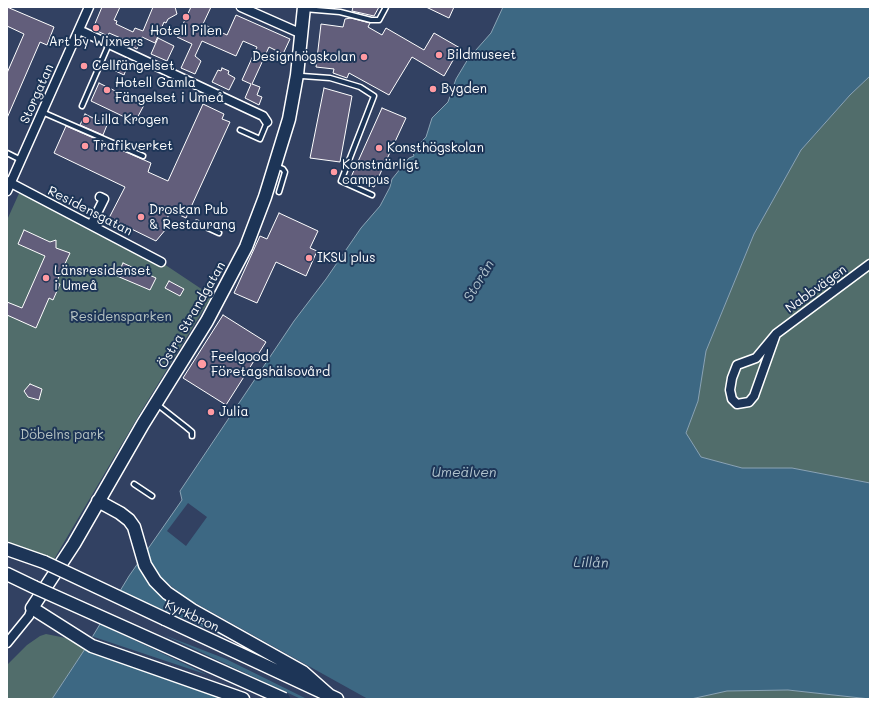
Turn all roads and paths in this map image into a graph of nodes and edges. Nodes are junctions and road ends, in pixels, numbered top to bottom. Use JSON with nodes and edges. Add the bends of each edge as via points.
{"nodes":[{"id":1,"x":89,"y":7,"type":"edge"},
{"id":2,"x":241,"y":7,"type":"edge"},
{"id":3,"x":386,"y":7,"type":"edge"},
{"id":4,"x":304,"y":8,"type":"edge"},
{"id":5,"x":330,"y":9,"type":"edge"},
{"id":6,"x":79,"y":30,"type":"junction"},
{"id":7,"x":302,"y":34,"type":"junction"},
{"id":8,"x":109,"y":44,"type":"junction"},
{"id":9,"x":302,"y":76,"type":"dead end"},
{"id":10,"x":82,"y":106,"type":"dead end"},
{"id":11,"x":42,"y":112,"type":"junction"},
{"id":12,"x":267,"y":122,"type":"joint"},
{"id":13,"x":240,"y":130,"type":"dead end"},
{"id":14,"x":7,"y":153,"type":"edge"},
{"id":15,"x":143,"y":156,"type":"dead end"},
{"id":16,"x":21,"y":160,"type":"junction"},
{"id":17,"x":276,"y":166,"type":"junction"},
{"id":18,"x":9,"y":182,"type":"edge"},
{"id":19,"x":7,"y":191,"type":"edge"},
{"id":20,"x":279,"y":192,"type":"dead end"},
{"id":21,"x":372,"y":195,"type":"dead end"},
{"id":22,"x":100,"y":197,"type":"dead end"},
{"id":23,"x":197,"y":223,"type":"dead end"},
{"id":24,"x":91,"y":225,"type":"junction"},
{"id":25,"x":219,"y":233,"type":"dead end"},
{"id":26,"x":161,"y":262,"type":"dead end"},
{"id":27,"x":870,"y":264,"type":"edge"},
{"id":28,"x":776,"y":334,"type":"junction"},
{"id":29,"x":156,"y":404,"type":"junction"},
{"id":30,"x":192,"y":436,"type":"dead end"},
{"id":31,"x":134,"y":484,"type":"dead end"},
{"id":32,"x":152,"y":496,"type":"dead end"},
{"id":33,"x":98,"y":501,"type":"junction"},
{"id":34,"x":7,"y":549,"type":"edge"},
{"id":35,"x":7,"y":574,"type":"edge"},
{"id":36,"x":32,"y":608,"type":"junction"},
{"id":37,"x":7,"y":643,"type":"edge"},
{"id":38,"x":333,"y":697,"type":"edge"},
{"id":39,"x":243,"y":699,"type":"edge"},
{"id":40,"x":284,"y":699,"type":"edge"}],
"edges":[{"from":1,"to":6,"type":"street","name":"Storgatan"},
{"from":2,"to":7,"type":"street"},
{"from":3,"to":5,"type":"lane","via":[[379,20],[364,19]]},
{"from":4,"to":5,"type":"lane"},
{"from":4,"to":7,"type":"street","name":"Östra Strandgatan"},
{"from":6,"to":8,"type":"street"},
{"from":6,"to":11,"type":"street","name":"Storgatan"},
{"from":7,"to":17,"type":"street","name":"Östra Strandgatan","via":[[298,75]]},
{"from":8,"to":10,"type":"lane"},
{"from":8,"to":12,"type":"street","via":[[263,116]]},
{"from":9,"to":21,"type":"lane","via":[[340,81],[360,87],[374,96],[341,181]]},
{"from":11,"to":15,"type":"lane"},
{"from":11,"to":16,"type":"street","name":"Storgatan"},
{"from":12,"to":13,"type":"lane","via":[[260,139]]},
{"from":14,"to":16,"type":"lane"},
{"from":16,"to":18,"type":"street","name":"Storgatan"},
{"from":17,"to":20,"type":"lane","via":[[283,168],[285,172]]},
{"from":17,"to":29,"type":"street","name":"Östra Strandgatan","via":[[246,247],[224,291]]},
{"from":18,"to":19,"type":"street","name":"Storgatan"},
{"from":18,"to":24,"type":"street","name":"Residensgatan"},
{"from":22,"to":24,"type":"street","via":[[104,199]]},
{"from":23,"to":25,"type":"lane"},
{"from":24,"to":26,"type":"street","name":"Residensgatan"},
{"from":27,"to":28,"type":"street","name":"Nabbvägen"},
{"from":28,"to":28,"type":"street","name":"Nabbvägen","via":[[756,358],[737,365],[730,390],[732,399],[737,404],[749,402],[754,396]]},
{"from":29,"to":30,"type":"lane","via":[[192,432]]},
{"from":29,"to":33,"type":"street","name":"Östra Strandgatan"},
{"from":31,"to":32,"type":"lane"},
{"from":33,"to":36,"type":"street","name":"Östra Strandgatan","via":[[74,544]]},
{"from":33,"to":38,"type":"street","name":"Kyrkbron","via":[[128,520],[136,532],[145,565],[166,593],[303,672]]},
{"from":34,"to":38,"type":"street","name":"Kyrkbron","bridge":true,"via":[[44,562]]},
{"from":35,"to":40,"type":"street","bridge":true},
{"from":36,"to":37,"type":"street","via":[[29,616]]},
{"from":36,"to":39,"type":"street","via":[[86,643]]}]}
